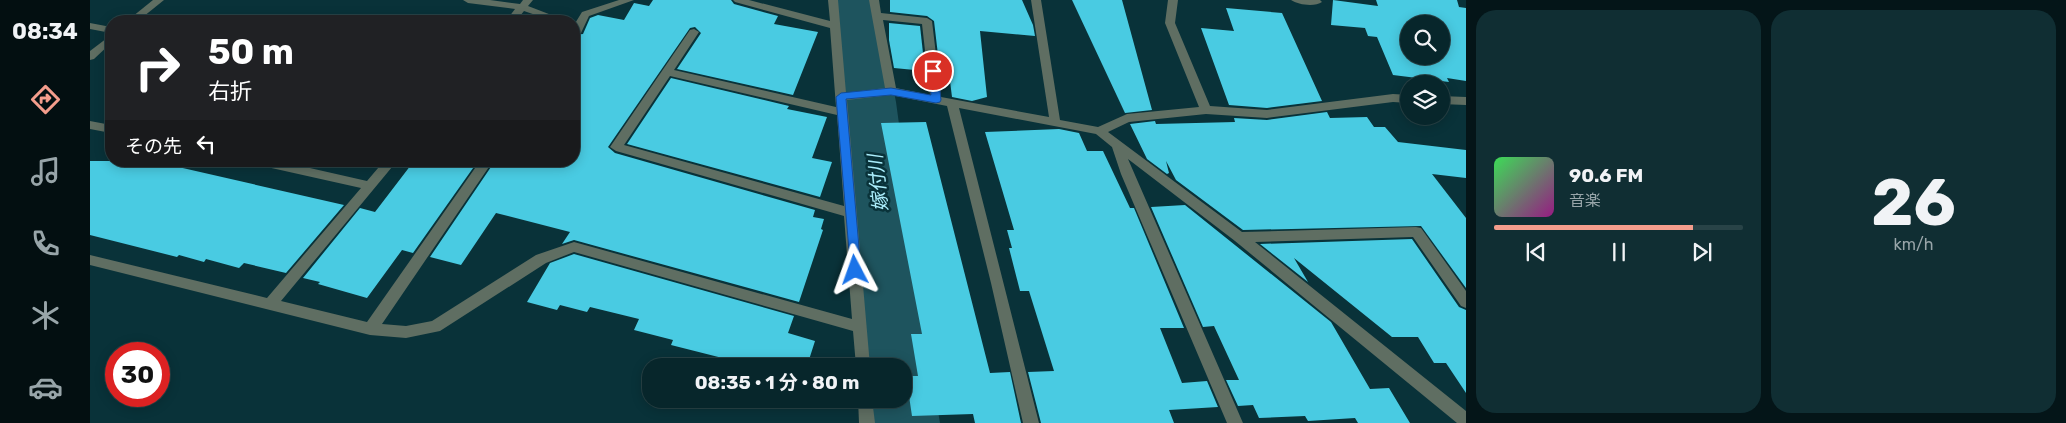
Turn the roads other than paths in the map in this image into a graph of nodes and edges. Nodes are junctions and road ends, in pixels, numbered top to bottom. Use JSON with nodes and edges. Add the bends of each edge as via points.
{"nodes":[{"id":1,"x":158,"y":0,"type":"edge"},
{"id":2,"x":468,"y":0,"type":"edge"},
{"id":3,"x":629,"y":0,"type":"edge"},
{"id":4,"x":738,"y":0,"type":"edge"},
{"id":5,"x":834,"y":0,"type":"edge"},
{"id":6,"x":874,"y":0,"type":"edge"},
{"id":7,"x":1036,"y":0,"type":"edge"},
{"id":8,"x":1173,"y":0,"type":"edge"},
{"id":9,"x":1296,"y":0,"type":"edge"},
{"id":10,"x":1317,"y":2,"type":"dead end"},
{"id":11,"x":525,"y":4,"type":"edge"},
{"id":12,"x":139,"y":15,"type":"edge"},
{"id":13,"x":516,"y":15,"type":"edge"},
{"id":14,"x":549,"y":15,"type":"edge"},
{"id":15,"x":877,"y":16,"type":"junction"},
{"id":16,"x":580,"y":22,"type":"edge"},
{"id":17,"x":90,"y":26,"type":"edge"},
{"id":18,"x":836,"y":26,"type":"junction"},
{"id":19,"x":105,"y":29,"type":"edge"},
{"id":20,"x":694,"y":32,"type":"dead end"},
{"id":21,"x":105,"y":43,"type":"edge"},
{"id":22,"x":90,"y":57,"type":"edge"},
{"id":23,"x":666,"y":72,"type":"junction"},
{"id":24,"x":891,"y":91,"type":"junction"},
{"id":25,"x":841,"y":97,"type":"junction"},
{"id":26,"x":1400,"y":98,"type":"edge"},
{"id":27,"x":936,"y":100,"type":"junction"},
{"id":28,"x":1450,"y":100,"type":"edge"},
{"id":29,"x":1466,"y":101,"type":"edge"},
{"id":30,"x":952,"y":103,"type":"junction"},
{"id":31,"x":1206,"y":110,"type":"junction"},
{"id":32,"x":842,"y":112,"type":"junction"},
{"id":33,"x":1055,"y":122,"type":"junction"},
{"id":34,"x":90,"y":124,"type":"edge"},
{"id":35,"x":105,"y":128,"type":"edge"},
{"id":36,"x":1098,"y":131,"type":"junction"},
{"id":37,"x":1117,"y":146,"type":"junction"},
{"id":38,"x":285,"y":167,"type":"edge"},
{"id":39,"x":386,"y":167,"type":"edge"},
{"id":40,"x":483,"y":167,"type":"edge"},
{"id":41,"x":370,"y":186,"type":"junction"},
{"id":42,"x":850,"y":213,"type":"junction"},
{"id":43,"x":1240,"y":237,"type":"junction"},
{"id":44,"x":90,"y":260,"type":"edge"},
{"id":45,"x":1466,"y":302,"type":"edge"},
{"id":46,"x":269,"y":305,"type":"junction"},
{"id":47,"x":860,"y":327,"type":"junction"},
{"id":48,"x":370,"y":329,"type":"junction"},
{"id":49,"x":862,"y":358,"type":"edge"},
{"id":50,"x":866,"y":408,"type":"edge"},
{"id":51,"x":1466,"y":421,"type":"edge"},
{"id":52,"x":867,"y":423,"type":"edge"},
{"id":53,"x":1031,"y":423,"type":"edge"},
{"id":54,"x":1235,"y":423,"type":"edge"}],
"edges":[{"from":1,"to":12,"type":"street"},
{"from":2,"to":11,"type":"street"},
{"from":3,"to":16,"type":"street","via":[[585,14]]},
{"from":4,"to":18,"type":"street"},
{"from":5,"to":18,"type":"street"},
{"from":6,"to":15,"type":"street"},
{"from":7,"to":33,"type":"street"},
{"from":8,"to":31,"type":"street","via":[[1170,23]]},
{"from":9,"to":10,"type":"street"},
{"from":11,"to":13,"type":"street"},
{"from":11,"to":14,"type":"street"},
{"from":15,"to":24,"type":"street"},
{"from":15,"to":27,"type":"street","via":[[927,21]]},
{"from":17,"to":19,"type":"street"},
{"from":18,"to":25,"type":"street"},
{"from":20,"to":23,"type":"street"},
{"from":21,"to":22,"type":"street"},
{"from":23,"to":32,"type":"street"},
{"from":23,"to":42,"type":"street","via":[[616,147]]},
{"from":24,"to":25,"type":"street"},
{"from":24,"to":27,"type":"street"},
{"from":25,"to":32,"type":"street"},
{"from":26,"to":31,"type":"street","via":[[1267,114]]},
{"from":27,"to":30,"type":"street"},
{"from":28,"to":29,"type":"street"},
{"from":30,"to":33,"type":"street"},
{"from":30,"to":53,"type":"street"},
{"from":31,"to":36,"type":"street","via":[[1127,118]]},
{"from":32,"to":42,"type":"street"},
{"from":33,"to":36,"type":"street"},
{"from":34,"to":35,"type":"street"},
{"from":36,"to":37,"type":"street"},
{"from":37,"to":43,"type":"street"},
{"from":37,"to":54,"type":"street"},
{"from":38,"to":41,"type":"street"},
{"from":39,"to":41,"type":"street"},
{"from":40,"to":48,"type":"street"},
{"from":41,"to":46,"type":"street"},
{"from":42,"to":47,"type":"street"},
{"from":43,"to":45,"type":"street","via":[[1416,232]]},
{"from":43,"to":51,"type":"street"},
{"from":44,"to":46,"type":"street"},
{"from":46,"to":48,"type":"street"},
{"from":47,"to":48,"type":"street","via":[[574,247],[541,259],[435,327],[406,332]]},
{"from":47,"to":49,"type":"street"},
{"from":50,"to":52,"type":"street"}]}
